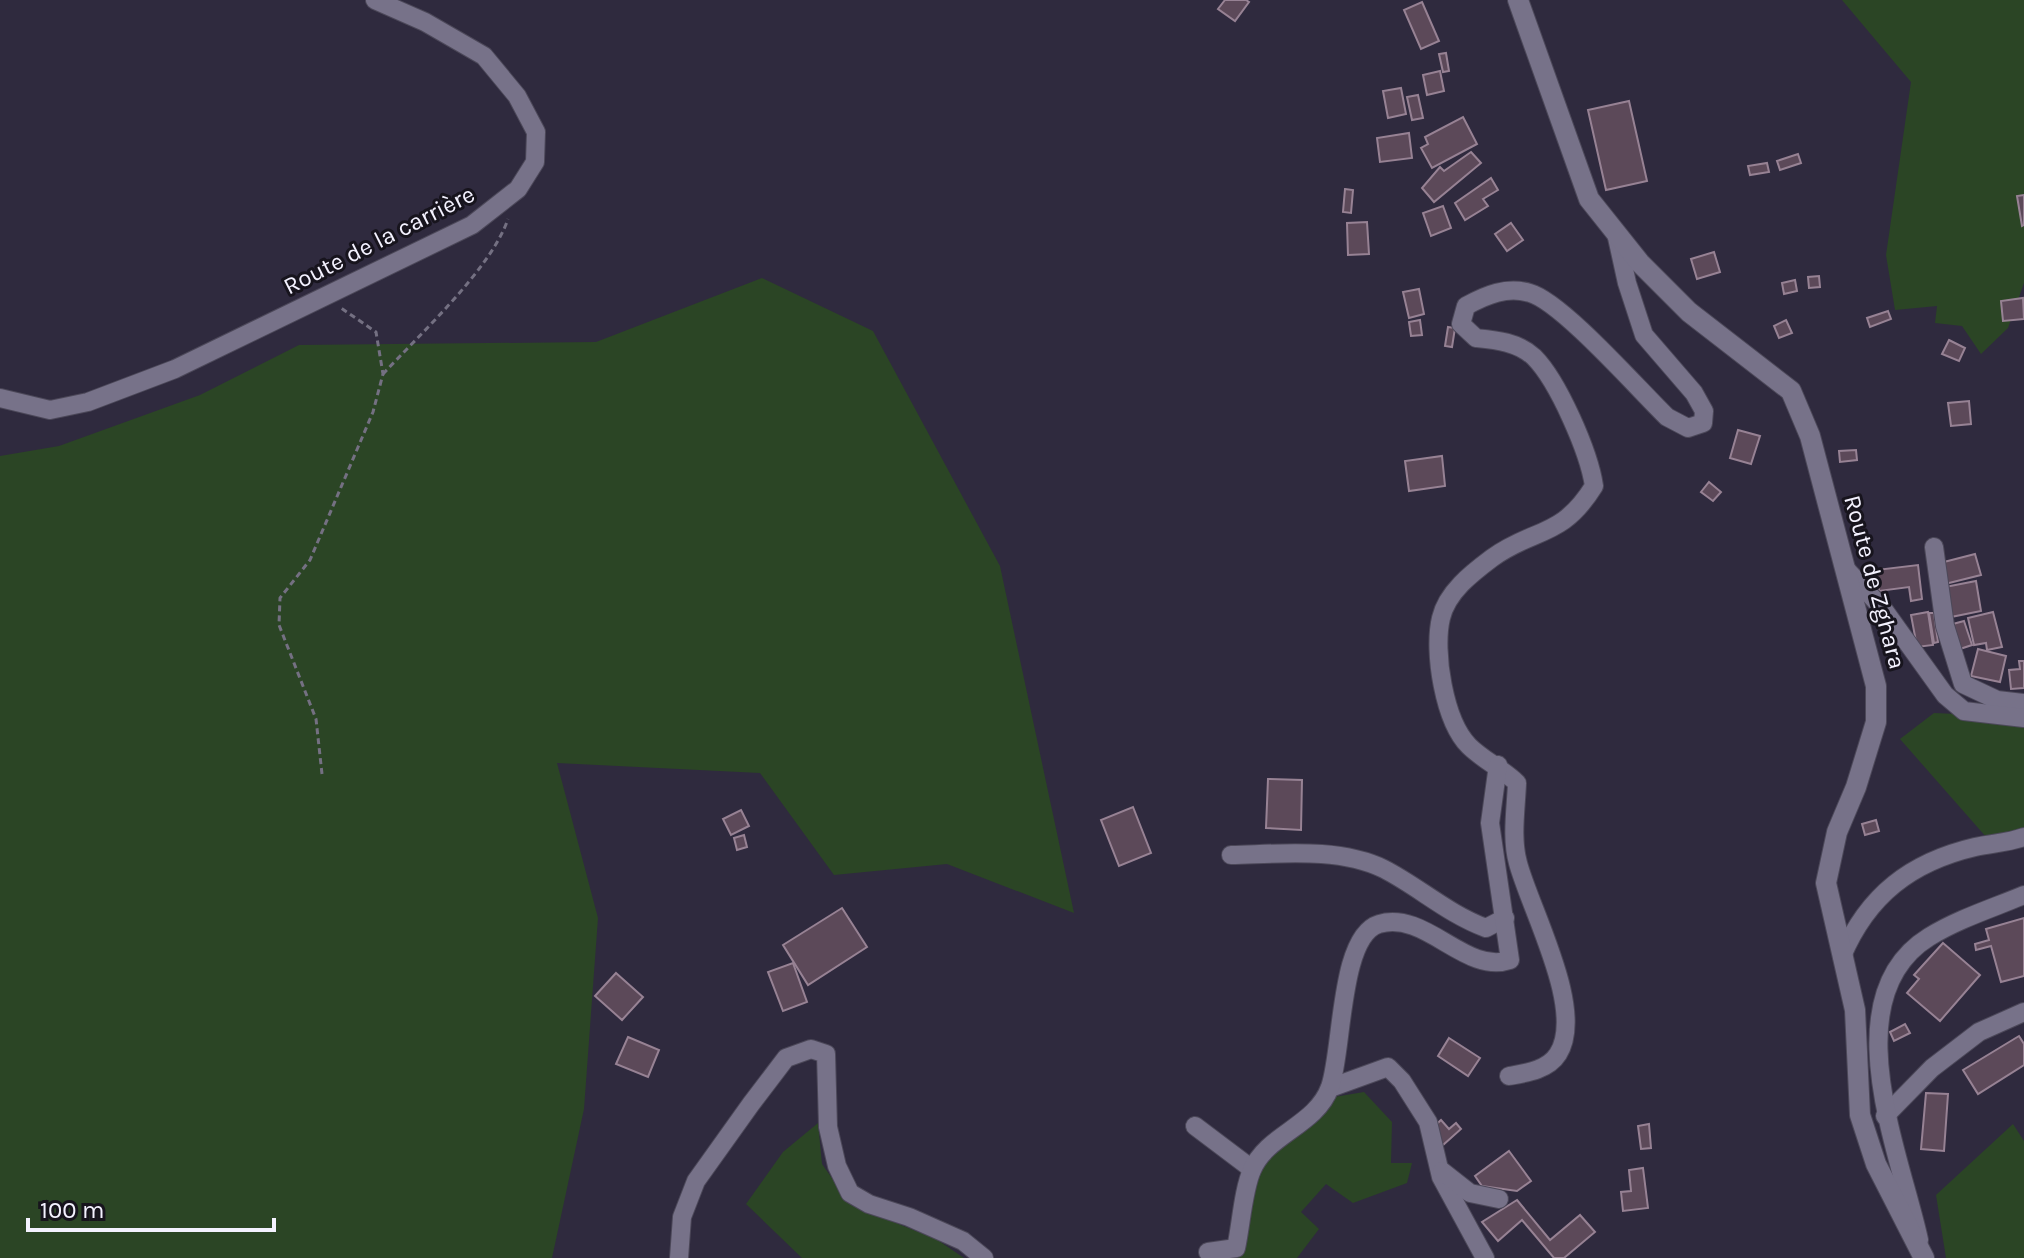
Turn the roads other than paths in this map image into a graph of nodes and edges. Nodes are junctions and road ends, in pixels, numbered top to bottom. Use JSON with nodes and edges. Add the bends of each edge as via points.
{"nodes":[{"id":1,"x":375,"y":0,"type":"edge"},
{"id":2,"x":1518,"y":0,"type":"edge"},
{"id":3,"x":1616,"y":233,"type":"junction"},
{"id":4,"x":0,"y":398,"type":"edge"},
{"id":5,"x":1934,"y":547,"type":"dead end"},
{"id":6,"x":1845,"y":568,"type":"junction"},
{"id":7,"x":2024,"y":703,"type":"edge"},
{"id":8,"x":2024,"y":718,"type":"edge"},
{"id":9,"x":1498,"y":765,"type":"junction"},
{"id":10,"x":2024,"y":837,"type":"edge"},
{"id":11,"x":1231,"y":855,"type":"dead end"},
{"id":12,"x":2024,"y":895,"type":"edge"},
{"id":13,"x":1505,"y":918,"type":"junction"},
{"id":14,"x":1842,"y":956,"type":"junction"},
{"id":15,"x":2024,"y":1012,"type":"edge"},
{"id":16,"x":1509,"y":1076,"type":"dead end"},
{"id":17,"x":1330,"y":1088,"type":"junction"},
{"id":18,"x":1885,"y":1116,"type":"junction"},
{"id":19,"x":1195,"y":1126,"type":"dead end"},
{"id":20,"x":1439,"y":1168,"type":"junction"},
{"id":21,"x":1252,"y":1169,"type":"junction"},
{"id":22,"x":1499,"y":1199,"type":"dead end"},
{"id":23,"x":1208,"y":1252,"type":"dead end"},
{"id":24,"x":1923,"y":1254,"type":"edge"},
{"id":25,"x":679,"y":1258,"type":"edge"},
{"id":26,"x":984,"y":1258,"type":"edge"},
{"id":27,"x":1485,"y":1258,"type":"edge"}],
"edges":[{"from":1,"to":4,"type":"street","name":"Route de la carrière","via":[[484,56],[517,96],[536,132],[535,162],[518,189],[472,225],[175,369],[88,402],[50,410]]},
{"from":2,"to":3,"type":"street","name":"Route de Zghara","via":[[1589,199]]},
{"from":3,"to":6,"type":"street","name":"Route de Zghara","via":[[1689,312],[1791,391],[1810,436]]},
{"from":3,"to":9,"type":"street","via":[[1644,335],[1694,393],[1704,411],[1703,423],[1688,428],[1667,417],[1533,293],[1508,290],[1483,296],[1466,306],[1461,324],[1476,338],[1505,341],[1534,357],[1579,431],[1594,486],[1562,525],[1493,557],[1472,574],[1456,589],[1441,617],[1444,695],[1453,720],[1468,746]]},
{"from":5,"to":7,"type":"street","via":[[1945,626],[1963,684],[1997,700]]},
{"from":6,"to":8,"type":"street","via":[[1884,610],[1945,695],[1964,711]]},
{"from":6,"to":14,"type":"street","name":"Route de Zghara","via":[[1876,686],[1876,722],[1837,832],[1826,883]]},
{"from":9,"to":13,"type":"street","via":[[1490,823]]},
{"from":9,"to":16,"type":"street","via":[[1517,783],[1518,864],[1564,1001],[1566,1030],[1558,1054],[1539,1070]]},
{"from":10,"to":14,"type":"street","via":[[1931,861],[1873,901]]},
{"from":11,"to":13,"type":"street","via":[[1350,857],[1383,868],[1468,922],[1486,928]]},
{"from":12,"to":18,"type":"street","via":[[1927,938],[1896,969],[1878,1014]]},
{"from":13,"to":17,"type":"street","via":[[1510,960],[1496,965],[1399,923],[1378,924],[1361,939],[1350,962]]},
{"from":14,"to":24,"type":"street","name":"Route de Zghara","via":[[1855,1010],[1860,1115],[1876,1164]]},
{"from":15,"to":18,"type":"street","via":[[1979,1032],[1932,1068]]},
{"from":17,"to":20,"type":"street","via":[[1388,1067],[1428,1122]]},
{"from":17,"to":21,"type":"street","via":[[1315,1114]]},
{"from":18,"to":24,"type":"street"},
{"from":19,"to":21,"type":"street"},
{"from":20,"to":22,"type":"street","via":[[1470,1193]]},
{"from":20,"to":27,"type":"street"},
{"from":21,"to":23,"type":"street","via":[[1236,1248]]},
{"from":25,"to":26,"type":"street","via":[[682,1217],[696,1181],[786,1058],[811,1049],[826,1054],[828,1127],[850,1193],[963,1241]]}]}
